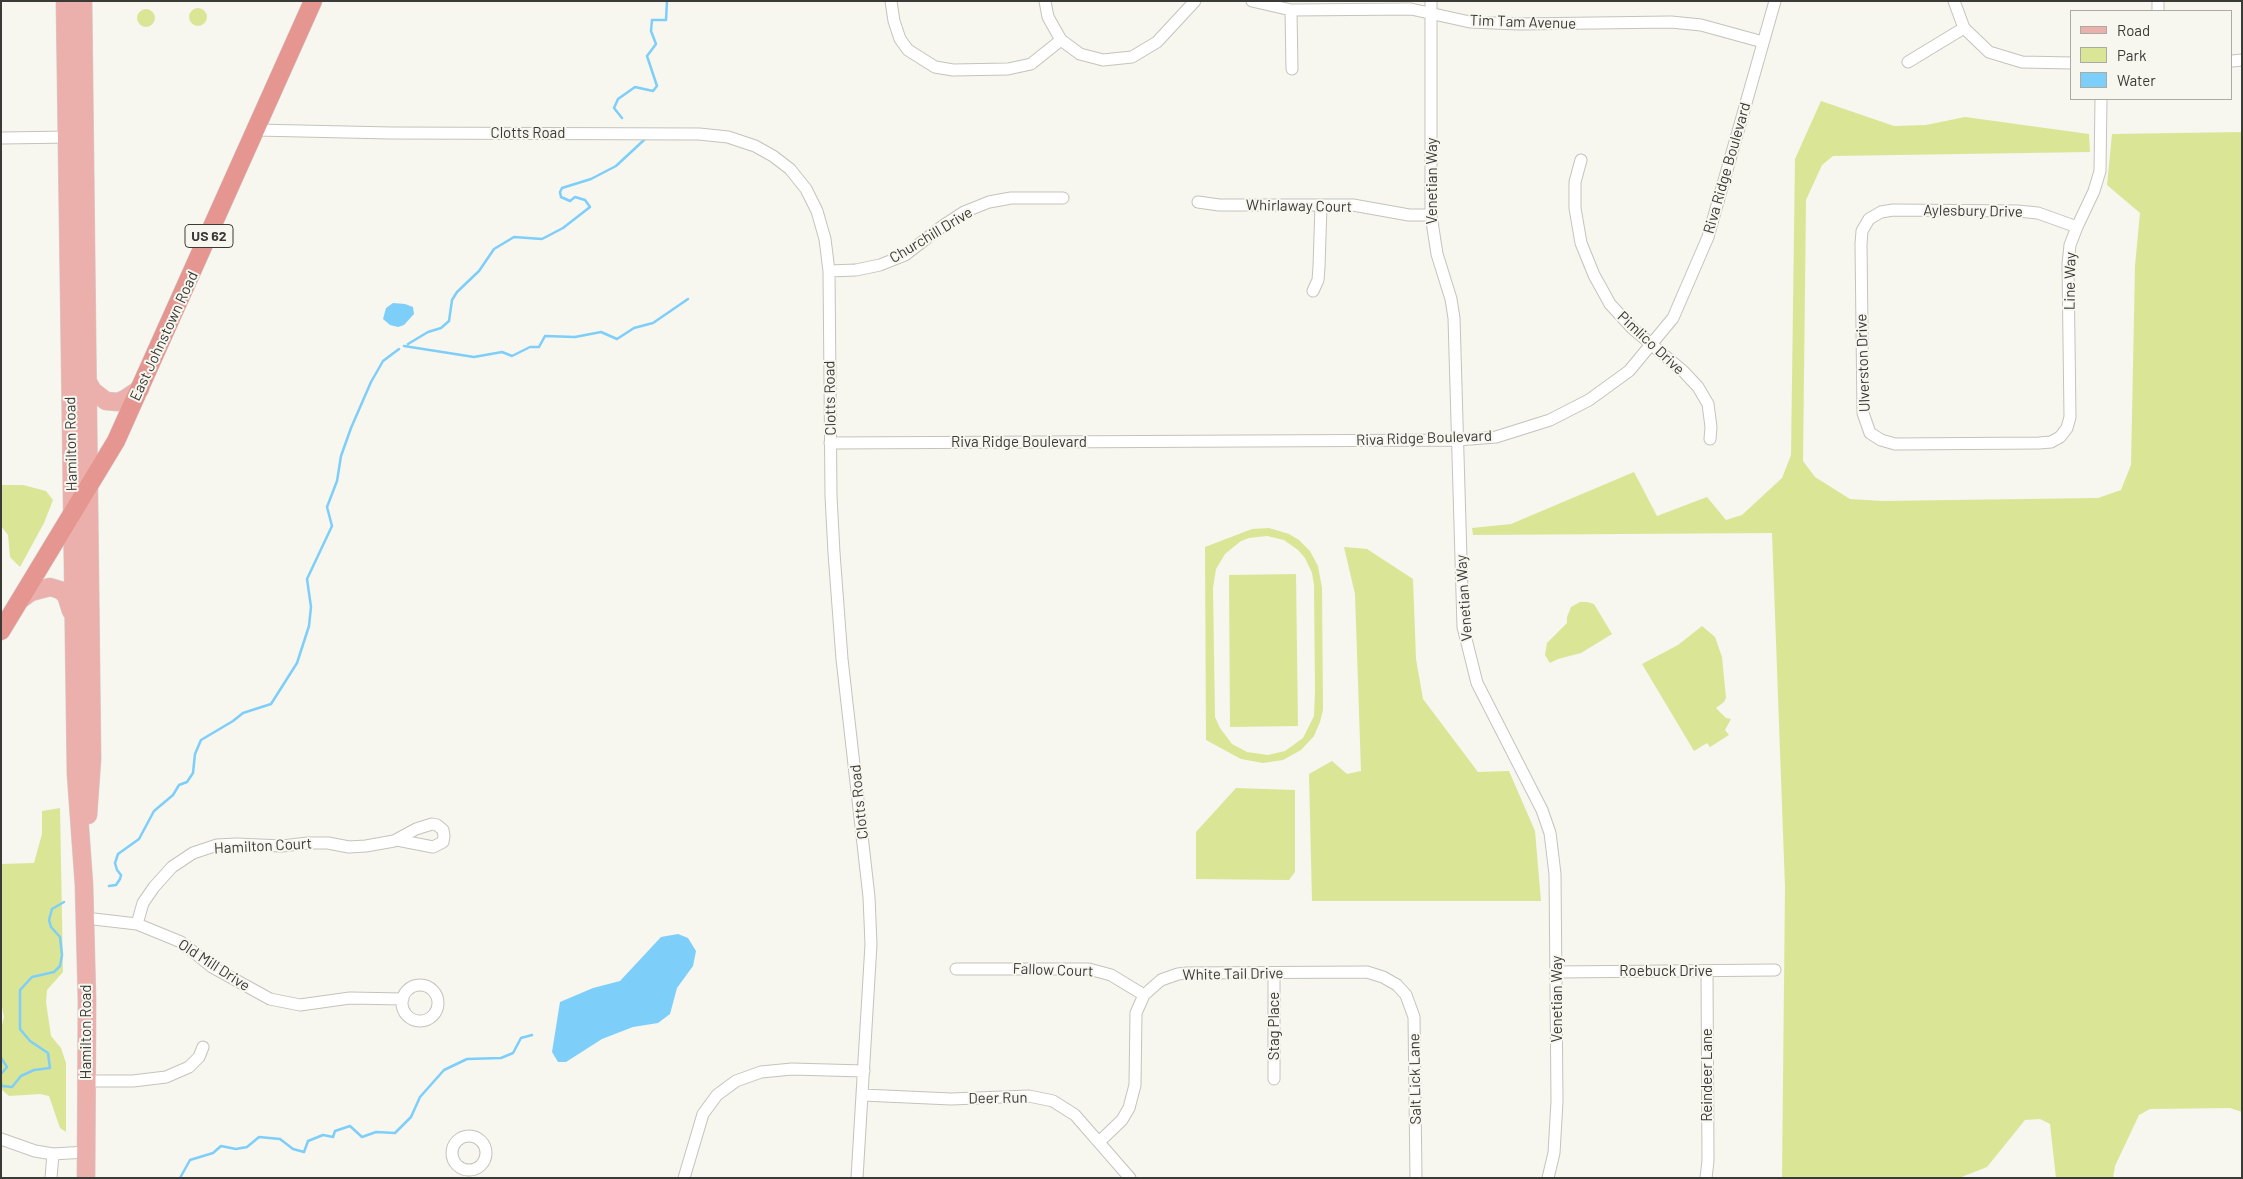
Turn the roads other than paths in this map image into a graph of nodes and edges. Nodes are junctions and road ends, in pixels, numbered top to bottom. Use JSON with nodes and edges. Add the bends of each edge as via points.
{"nodes":[{"id":1,"x":65,"y":1,"type":"edge"},
{"id":2,"x":83,"y":1,"type":"edge"},
{"id":3,"x":313,"y":1,"type":"edge"},
{"id":4,"x":891,"y":1,"type":"edge"},
{"id":5,"x":1045,"y":1,"type":"edge"},
{"id":6,"x":1196,"y":1,"type":"edge"},
{"id":7,"x":1252,"y":1,"type":"edge"},
{"id":8,"x":1775,"y":1,"type":"edge"},
{"id":9,"x":1954,"y":1,"type":"edge"},
{"id":10,"x":1431,"y":7,"type":"edge"},
{"id":11,"x":1291,"y":10,"type":"junction"},
{"id":12,"x":1964,"y":28,"type":"junction"},
{"id":13,"x":1061,"y":40,"type":"junction"},
{"id":14,"x":1763,"y":42,"type":"junction"},
{"id":15,"x":1908,"y":62,"type":"dead end"},
{"id":16,"x":2070,"y":63,"type":"edge"},
{"id":17,"x":1292,"y":69,"type":"dead end"},
{"id":18,"x":2101,"y":100,"type":"edge"},
{"id":19,"x":256,"y":130,"type":"junction"},
{"id":20,"x":76,"y":137,"type":"junction"},
{"id":21,"x":1,"y":138,"type":"edge"},
{"id":22,"x":1581,"y":160,"type":"dead end"},
{"id":23,"x":1064,"y":198,"type":"dead end"},
{"id":24,"x":1198,"y":202,"type":"dead end"},
{"id":25,"x":1321,"y":206,"type":"junction"},
{"id":26,"x":1431,"y":215,"type":"junction"},
{"id":27,"x":1869,"y":219,"type":"joint"},
{"id":28,"x":2077,"y":227,"type":"junction"},
{"id":29,"x":829,"y":271,"type":"junction"},
{"id":30,"x":1313,"y":291,"type":"dead end"},
{"id":31,"x":1652,"y":345,"type":"junction"},
{"id":32,"x":88,"y":382,"type":"junction"},
{"id":33,"x":140,"y":388,"type":"junction"},
{"id":34,"x":2060,"y":437,"type":"joint"},
{"id":35,"x":1710,"y":439,"type":"dead end"},
{"id":36,"x":1457,"y":440,"type":"junction"},
{"id":37,"x":830,"y":443,"type":"junction"},
{"id":38,"x":89,"y":488,"type":"junction"},
{"id":39,"x":71,"y":515,"type":"junction"},
{"id":40,"x":20,"y":600,"type":"junction"},
{"id":41,"x":73,"y":618,"type":"junction"},
{"id":42,"x":1,"y":631,"type":"edge"},
{"id":43,"x":397,"y":840,"type":"dead end"},
{"id":44,"x":84,"y":886,"type":"junction"},
{"id":45,"x":85,"y":918,"type":"junction"},
{"id":46,"x":137,"y":924,"type":"junction"},
{"id":47,"x":956,"y":968,"type":"dead end"},
{"id":48,"x":1775,"y":970,"type":"dead end"},
{"id":49,"x":1707,"y":971,"type":"junction"},
{"id":50,"x":1557,"y":972,"type":"junction"},
{"id":51,"x":1274,"y":973,"type":"junction"},
{"id":52,"x":1397,"y":985,"type":"joint"},
{"id":53,"x":1144,"y":995,"type":"junction"},
{"id":54,"x":403,"y":999,"type":"dead end"},
{"id":55,"x":202,"y":1047,"type":"dead end"},
{"id":56,"x":864,"y":1071,"type":"junction"},
{"id":57,"x":1274,"y":1079,"type":"dead end"},
{"id":58,"x":86,"y":1081,"type":"junction"},
{"id":59,"x":863,"y":1095,"type":"junction"},
{"id":60,"x":1,"y":1139,"type":"edge"},
{"id":61,"x":1099,"y":1142,"type":"junction"},
{"id":62,"x":86,"y":1152,"type":"junction"},
{"id":63,"x":53,"y":1154,"type":"junction"},
{"id":64,"x":51,"y":1178,"type":"edge"},
{"id":65,"x":86,"y":1178,"type":"edge"},
{"id":66,"x":684,"y":1178,"type":"edge"},
{"id":67,"x":857,"y":1178,"type":"edge"},
{"id":68,"x":1130,"y":1178,"type":"edge"},
{"id":69,"x":1416,"y":1178,"type":"edge"},
{"id":70,"x":1548,"y":1178,"type":"edge"},
{"id":71,"x":1706,"y":1178,"type":"edge"}],
"edges":[{"from":1,"to":20,"type":"main road","name":"Hamilton Road"},
{"from":2,"to":20,"type":"main road","name":"Hamilton Road"},
{"from":3,"to":19,"type":"highway","name":"East Johnstown Road","number":"US 62"},
{"from":4,"to":13,"type":"street","via":[[900,39],[908,50],[934,67],[1008,69],[1032,64]]},
{"from":5,"to":13,"type":"street","via":[[1048,16]]},
{"from":6,"to":13,"type":"street","via":[[1157,42],[1132,57],[1103,60],[1080,54]]},
{"from":7,"to":11,"type":"street","name":"Tim Tam Avenue"},
{"from":8,"to":14,"type":"street","name":"Riva Ridge Boulevard"},
{"from":9,"to":12,"type":"street"},
{"from":10,"to":11,"type":"street","name":"Tim Tam Avenue"},
{"from":10,"to":14,"type":"street","name":"Tim Tam Avenue","via":[[1470,22],[1671,22],[1701,25]]},
{"from":10,"to":26,"type":"street","name":"Venetian Way"},
{"from":11,"to":17,"type":"street"},
{"from":12,"to":15,"type":"street"},
{"from":12,"to":16,"type":"street","via":[[1989,52],[2022,62]]},
{"from":14,"to":31,"type":"street","name":"Riva Ridge Boulevard","via":[[1708,237],[1673,318]]},
{"from":18,"to":28,"type":"street","name":"Line Way","via":[[2100,171]]},
{"from":19,"to":29,"type":"street","name":"Clotts Road","via":[[699,134],[728,137],[774,156],[806,189],[825,239]]},
{"from":19,"to":33,"type":"highway","name":"East Johnstown Road","number":"US 62"},
{"from":20,"to":21,"type":"street"},
{"from":20,"to":32,"type":"main road","name":"Hamilton Road"},
{"from":20,"to":39,"type":"main road","name":"Hamilton Road"},
{"from":22,"to":31,"type":"street","name":"Pimlico Drive","via":[[1575,182],[1575,208],[1581,243],[1610,304]]},
{"from":23,"to":29,"type":"street","name":"Churchill Drive","via":[[1011,198],[989,202],[964,212],[905,255],[880,265]]},
{"from":24,"to":25,"type":"street","name":"Whirlaway Court","via":[[1218,206]]},
{"from":25,"to":26,"type":"street","name":"Whirlaway Court","via":[[1353,205],[1409,215]]},
{"from":25,"to":30,"type":"street","via":[[1318,280]]},
{"from":26,"to":36,"type":"street","name":"Venetian Way","via":[[1437,254],[1454,318]]},
{"from":27,"to":28,"type":"street","name":"Aylesbury Drive","via":[[1893,210],[2017,211],[2038,213]]},
{"from":27,"to":34,"type":"street","name":"Ulverston Drive","via":[[1862,231],[1861,244],[1863,412],[1870,433],[1895,444],[2039,443]]},
{"from":28,"to":34,"type":"street","name":"Line Way","via":[[2068,264],[2070,417]]},
{"from":29,"to":37,"type":"street","name":"Clotts Road"},
{"from":31,"to":35,"type":"street","name":"Pimlico Drive","via":[[1698,387],[1708,404]]},
{"from":31,"to":36,"type":"street","name":"Riva Ridge Boulevard","via":[[1629,371],[1589,400],[1550,420],[1496,437]]},
{"from":32,"to":33,"type":"main road","via":[[93,391],[106,401],[126,399]]},
{"from":32,"to":38,"type":"main road","name":"Hamilton Road"},
{"from":33,"to":38,"type":"highway","name":"East Johnstown Road","number":"US 62","via":[[116,441]]},
{"from":36,"to":37,"type":"street","name":"Riva Ridge Boulevard"},
{"from":36,"to":50,"type":"street","name":"Venetian Way","via":[[1463,627],[1477,683],[1550,832],[1555,874]]},
{"from":37,"to":56,"type":"street","name":"Clotts Road","via":[[842,658],[870,897],[871,944]]},
{"from":38,"to":39,"type":"highway","name":"East Johnstown Road","number":"US 62"},
{"from":38,"to":44,"type":"main road","name":"Hamilton Road","via":[[92,759]]},
{"from":39,"to":40,"type":"highway","name":"East Johnstown Road","number":"US 62"},
{"from":39,"to":41,"type":"main road","name":"Hamilton Road"},
{"from":40,"to":41,"type":"main road","via":[[41,588],[60,590],[66,596]]},
{"from":40,"to":42,"type":"highway","name":"East Johnstown Road","number":"US 62"},
{"from":41,"to":44,"type":"main road","name":"Hamilton Road","via":[[76,774]]},
{"from":43,"to":46,"type":"street","name":"Hamilton Court","via":[[349,847],[328,843],[217,845],[193,853],[172,867],[143,903]]},
{"from":44,"to":45,"type":"main road","name":"Hamilton Road"},
{"from":45,"to":46,"type":"street","name":"Old Mill Drive"},
{"from":45,"to":58,"type":"main road","name":"Hamilton Road"},
{"from":46,"to":54,"type":"street","name":"Old Mill Drive","via":[[180,942],[212,967],[270,999],[300,1006],[350,998]]},
{"from":47,"to":53,"type":"street","name":"Fallow Court","via":[[1089,969],[1111,975]]},
{"from":48,"to":49,"type":"street","name":"Roebuck Drive"},
{"from":49,"to":50,"type":"street","name":"Roebuck Drive"},
{"from":49,"to":71,"type":"street","name":"Reindeer Lane"},
{"from":50,"to":70,"type":"street","name":"Venetian Way","via":[[1557,1127]]},
{"from":51,"to":52,"type":"street","name":"White Tail Drive","via":[[1367,972]]},
{"from":51,"to":53,"type":"street","name":"White Tail Drive","via":[[1178,974],[1161,980]]},
{"from":51,"to":57,"type":"street","name":"Stag Place"},
{"from":52,"to":69,"type":"street","name":"Salt Lick Lane","via":[[1406,995],[1414,1017]]},
{"from":53,"to":61,"type":"street","via":[[1136,1013],[1134,1096],[1122,1120]]},
{"from":55,"to":58,"type":"street","via":[[199,1057],[189,1067],[166,1076],[133,1081]]},
{"from":56,"to":59,"type":"street","name":"Clotts Road"},
{"from":56,"to":66,"type":"street","via":[[792,1069],[761,1072],[736,1081],[717,1095],[703,1114]]},
{"from":58,"to":62,"type":"main road","name":"Hamilton Road"},
{"from":59,"to":61,"type":"street","name":"Deer Run","via":[[951,1099],[1029,1096],[1053,1101],[1075,1115]]},
{"from":59,"to":67,"type":"street","name":"Clotts Road"},
{"from":60,"to":63,"type":"street"},
{"from":61,"to":68,"type":"street","name":"Deer Run"},
{"from":62,"to":63,"type":"street"},
{"from":62,"to":65,"type":"main road","name":"Hamilton Road"},
{"from":63,"to":64,"type":"street"}]}
